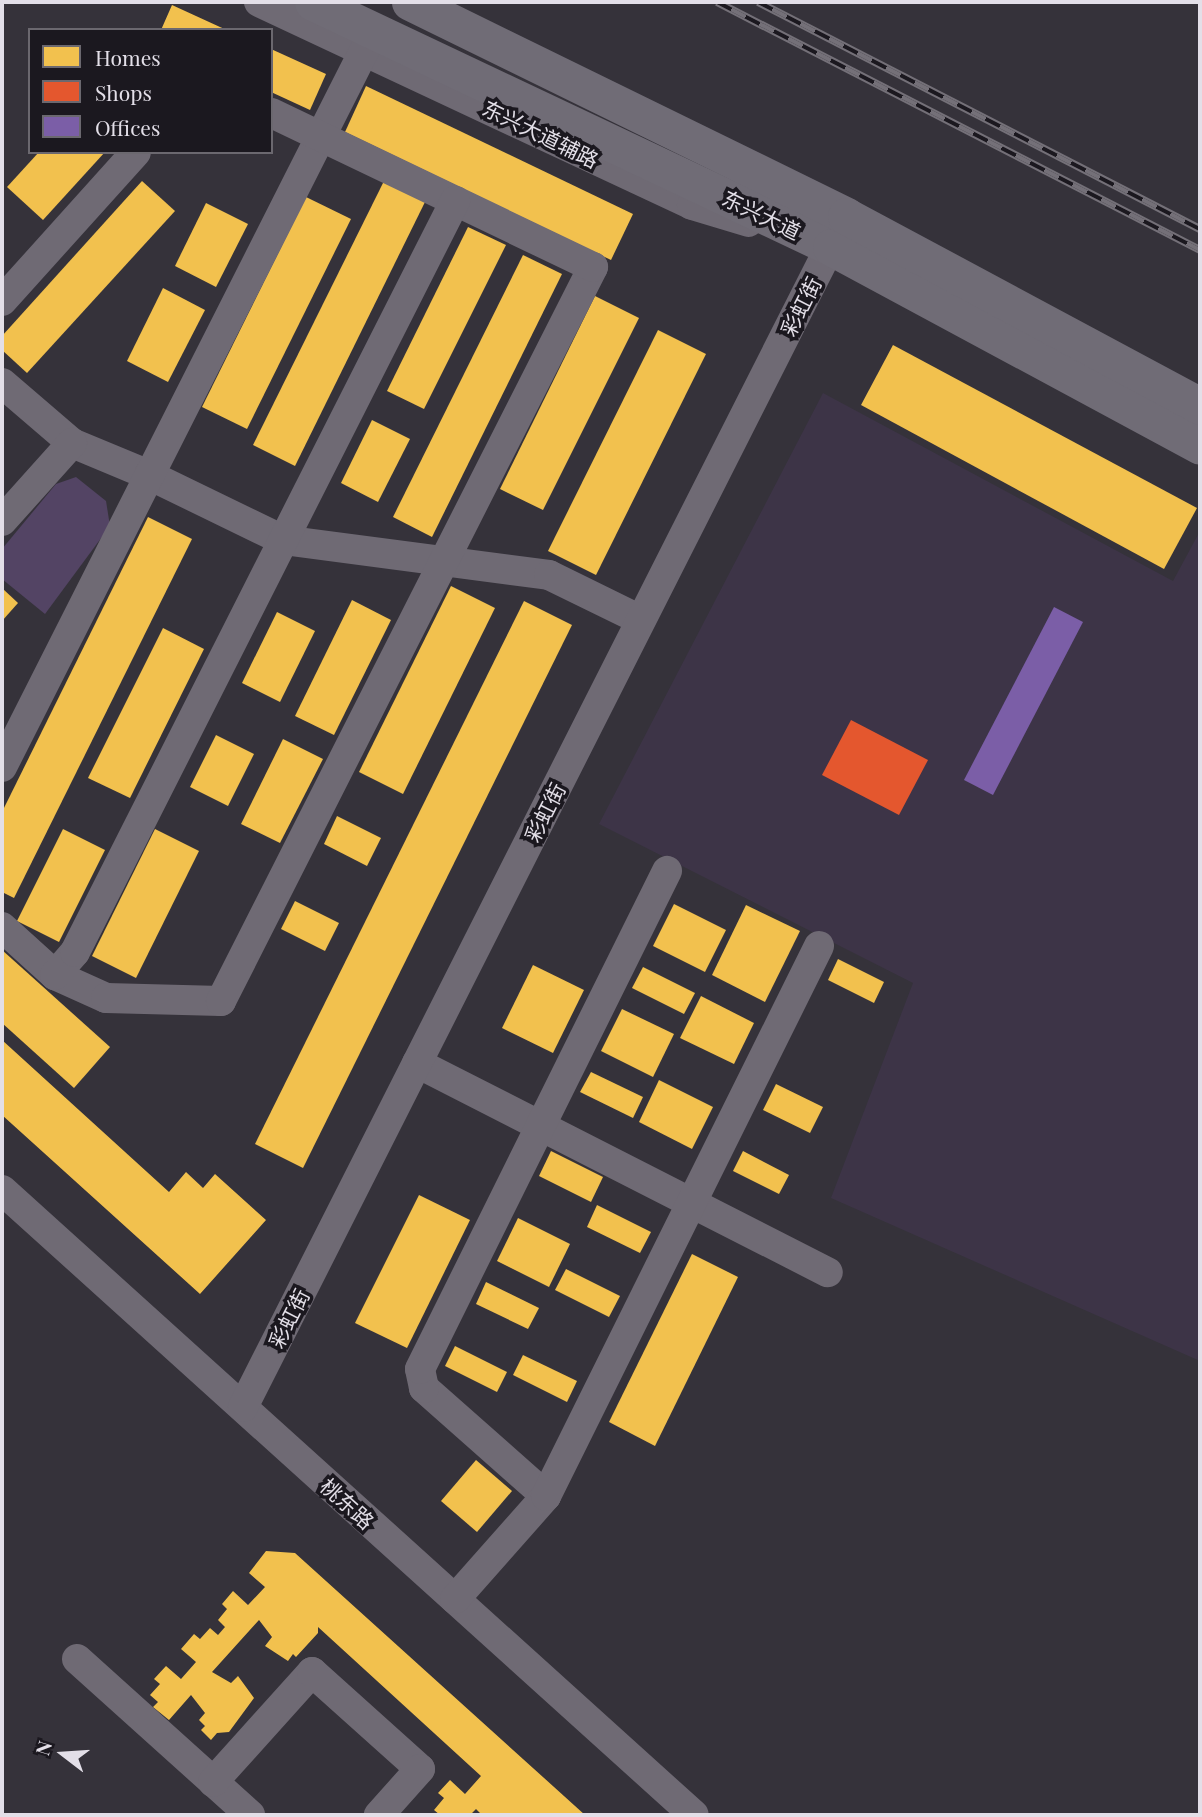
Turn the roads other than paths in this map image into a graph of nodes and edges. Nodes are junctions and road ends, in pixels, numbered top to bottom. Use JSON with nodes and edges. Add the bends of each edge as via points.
{"nodes":[{"id":1,"x":259,"y":2,"type":"edge"},
{"id":2,"x":313,"y":2,"type":"edge"},
{"id":3,"x":410,"y":2,"type":"edge"},
{"id":4,"x":365,"y":49,"type":"junction"},
{"id":5,"x":434,"y":69,"type":"junction"},
{"id":6,"x":273,"y":114,"type":"edge"},
{"id":7,"x":558,"y":116,"type":"junction"},
{"id":8,"x":321,"y":136,"type":"junction"},
{"id":9,"x":134,"y":154,"type":"edge"},
{"id":10,"x":589,"y":155,"type":"junction"},
{"id":11,"x":455,"y":201,"type":"junction"},
{"id":12,"x":838,"y":231,"type":"junction"},
{"id":13,"x":2,"y":300,"type":"edge"},
{"id":14,"x":2,"y":383,"type":"edge"},
{"id":15,"x":1200,"y":406,"type":"edge"},
{"id":16,"x":72,"y":443,"type":"junction"},
{"id":17,"x":1200,"y":446,"type":"edge"},
{"id":18,"x":149,"y":475,"type":"junction"},
{"id":19,"x":2,"y":521,"type":"edge"},
{"id":20,"x":283,"y":540,"type":"junction"},
{"id":21,"x":445,"y":558,"type":"junction"},
{"id":22,"x":641,"y":620,"type":"junction"},
{"id":23,"x":2,"y":767,"type":"edge"},
{"id":24,"x":667,"y":871,"type":"dead end"},
{"id":25,"x":2,"y":927,"type":"edge"},
{"id":26,"x":819,"y":946,"type":"dead end"},
{"id":27,"x":55,"y":975,"type":"junction"},
{"id":28,"x":417,"y":1063,"type":"junction"},
{"id":29,"x":541,"y":1126,"type":"junction"},
{"id":30,"x":2,"y":1190,"type":"edge"},
{"id":31,"x":692,"y":1203,"type":"junction"},
{"id":32,"x":828,"y":1272,"type":"dead end"},
{"id":33,"x":243,"y":1407,"type":"junction"},
{"id":34,"x":546,"y":1496,"type":"junction"},
{"id":35,"x":455,"y":1599,"type":"junction"},
{"id":36,"x":77,"y":1659,"type":"dead end"},
{"id":37,"x":214,"y":1782,"type":"junction"},
{"id":38,"x":250,"y":1815,"type":"edge"},
{"id":39,"x":379,"y":1815,"type":"edge"},
{"id":40,"x":694,"y":1815,"type":"edge"}],
"edges":[{"from":1,"to":4,"type":"street","name":"东兴大道辅路"},
{"from":2,"to":5,"type":"main road","name":"东兴大道"},
{"from":3,"to":12,"type":"main road","name":"东兴大道"},
{"from":4,"to":5,"type":"street","name":"东兴大道辅路"},
{"from":4,"to":8,"type":"street"},
{"from":5,"to":7,"type":"main road","name":"东兴大道"},
{"from":5,"to":10,"type":"street","name":"东兴大道辅路"},
{"from":6,"to":8,"type":"street"},
{"from":7,"to":10,"type":"street"},
{"from":7,"to":12,"type":"main road","name":"东兴大道"},
{"from":8,"to":11,"type":"street"},
{"from":8,"to":18,"type":"street"},
{"from":9,"to":13,"type":"street"},
{"from":10,"to":12,"type":"street","name":"东兴大道辅路","via":[[692,205]]},
{"from":11,"to":20,"type":"street"},
{"from":11,"to":21,"type":"street","via":[[593,267]]},
{"from":12,"to":15,"type":"main road","name":"东兴大道"},
{"from":12,"to":17,"type":"main road","name":"东兴大道"},
{"from":12,"to":22,"type":"street","name":"彩虹街"},
{"from":14,"to":16,"type":"street"},
{"from":16,"to":18,"type":"street"},
{"from":16,"to":19,"type":"street"},
{"from":18,"to":20,"type":"street"},
{"from":18,"to":23,"type":"street"},
{"from":20,"to":21,"type":"street"},
{"from":20,"to":27,"type":"street","via":[[75,952]]},
{"from":21,"to":22,"type":"street","via":[[549,575]]},
{"from":21,"to":27,"type":"street","via":[[221,1001],[106,998]]},
{"from":22,"to":28,"type":"street","name":"彩虹街"},
{"from":24,"to":29,"type":"street"},
{"from":25,"to":27,"type":"street"},
{"from":26,"to":31,"type":"street"},
{"from":28,"to":29,"type":"street"},
{"from":28,"to":33,"type":"street","name":"彩虹街"},
{"from":29,"to":31,"type":"street"},
{"from":29,"to":34,"type":"street","via":[[420,1369],[424,1388]]},
{"from":30,"to":33,"type":"street","name":"桃东路"},
{"from":31,"to":32,"type":"street"},
{"from":31,"to":34,"type":"street"},
{"from":33,"to":35,"type":"street","name":"桃东路"},
{"from":34,"to":35,"type":"street"},
{"from":35,"to":40,"type":"street","name":"桃东路"},
{"from":36,"to":37,"type":"street"},
{"from":37,"to":38,"type":"street"},
{"from":37,"to":39,"type":"street","via":[[312,1672],[420,1769]]}]}
